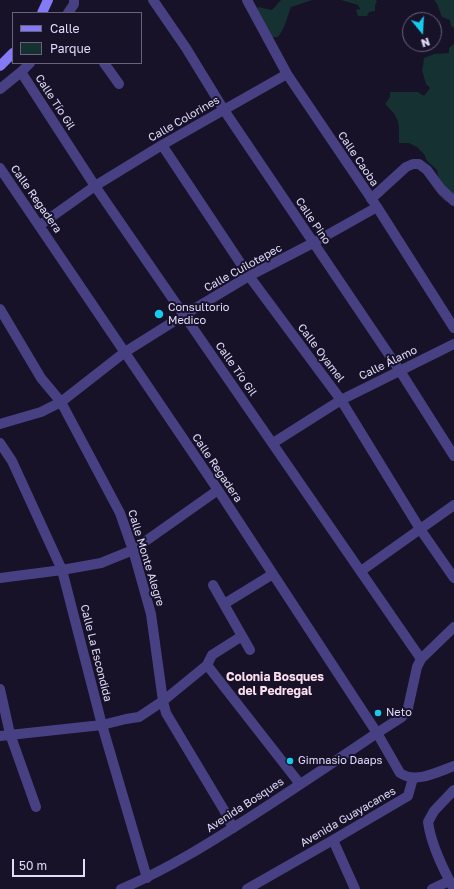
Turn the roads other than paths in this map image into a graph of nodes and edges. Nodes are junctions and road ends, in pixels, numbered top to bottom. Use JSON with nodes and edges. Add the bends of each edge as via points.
{"nodes":[{"id":1,"x":48,"y":0,"type":"edge"},
{"id":2,"x":153,"y":0,"type":"edge"},
{"id":3,"x":247,"y":0,"type":"edge"},
{"id":4,"x":42,"y":12,"type":"edge"},
{"id":5,"x":12,"y":54,"type":"edge"},
{"id":6,"x":29,"y":64,"type":"edge"},
{"id":7,"x":105,"y":64,"type":"edge"},
{"id":8,"x":0,"y":66,"type":"edge"},
{"id":9,"x":22,"y":72,"type":"junction"},
{"id":10,"x":287,"y":74,"type":"junction"},
{"id":11,"x":119,"y":84,"type":"dead end"},
{"id":12,"x":0,"y":89,"type":"edge"},
{"id":13,"x":224,"y":110,"type":"junction"},
{"id":14,"x":162,"y":145,"type":"junction"},
{"id":15,"x":0,"y":168,"type":"edge"},
{"id":16,"x":95,"y":186,"type":"junction"},
{"id":17,"x":454,"y":201,"type":"edge"},
{"id":18,"x":374,"y":203,"type":"junction"},
{"id":19,"x":40,"y":225,"type":"junction"},
{"id":20,"x":313,"y":243,"type":"junction"},
{"id":21,"x":249,"y":276,"type":"junction"},
{"id":22,"x":0,"y":309,"type":"edge"},
{"id":23,"x":184,"y":315,"type":"junction"},
{"id":24,"x":454,"y":328,"type":"edge"},
{"id":25,"x":454,"y":344,"type":"edge"},
{"id":26,"x":125,"y":352,"type":"junction"},
{"id":27,"x":400,"y":371,"type":"junction"},
{"id":28,"x":341,"y":400,"type":"junction"},
{"id":29,"x":61,"y":402,"type":"junction"},
{"id":30,"x":0,"y":424,"type":"edge"},
{"id":31,"x":0,"y":443,"type":"edge"},
{"id":32,"x":273,"y":443,"type":"junction"},
{"id":33,"x":454,"y":456,"type":"edge"},
{"id":34,"x":218,"y":490,"type":"junction"},
{"id":35,"x":454,"y":505,"type":"edge"},
{"id":36,"x":420,"y":529,"type":"junction"},
{"id":37,"x":133,"y":550,"type":"junction"},
{"id":38,"x":62,"y":570,"type":"junction"},
{"id":39,"x":361,"y":571,"type":"junction"},
{"id":40,"x":273,"y":574,"type":"junction"},
{"id":41,"x":0,"y":578,"type":"edge"},
{"id":42,"x":454,"y":578,"type":"edge"},
{"id":43,"x":213,"y":585,"type":"dead end"},
{"id":44,"x":224,"y":604,"type":"junction"},
{"id":45,"x":454,"y":627,"type":"edge"},
{"id":46,"x":242,"y":636,"type":"junction"},
{"id":47,"x":250,"y":650,"type":"dead end"},
{"id":48,"x":421,"y":658,"type":"junction"},
{"id":49,"x":207,"y":666,"type":"junction"},
{"id":50,"x":0,"y":689,"type":"edge"},
{"id":51,"x":163,"y":701,"type":"junction"},
{"id":52,"x":102,"y":725,"type":"junction"},
{"id":53,"x":377,"y":733,"type":"junction"},
{"id":54,"x":5,"y":735,"type":"edge"},
{"id":55,"x":454,"y":766,"type":"edge"},
{"id":56,"x":414,"y":778,"type":"junction"},
{"id":57,"x":300,"y":784,"type":"junction"},
{"id":58,"x":454,"y":790,"type":"edge"},
{"id":59,"x":36,"y":807,"type":"dead end"},
{"id":60,"x":233,"y":828,"type":"junction"},
{"id":61,"x":333,"y":840,"type":"junction"},
{"id":62,"x":147,"y":878,"type":"junction"},
{"id":63,"x":452,"y":885,"type":"edge"},
{"id":64,"x":252,"y":888,"type":"edge"},
{"id":65,"x":121,"y":889,"type":"edge"},
{"id":66,"x":355,"y":889,"type":"edge"},
{"id":67,"x":432,"y":889,"type":"edge"}],
"edges":[{"from":1,"to":4,"type":"main road"},
{"from":2,"to":13,"type":"street","name":"Calle Pino"},
{"from":3,"to":10,"type":"street","name":"Calle Caoba"},
{"from":5,"to":8,"type":"main road"},
{"from":6,"to":9,"type":"street"},
{"from":7,"to":11,"type":"street"},
{"from":9,"to":12,"type":"street"},
{"from":9,"to":16,"type":"street","name":"Calle Tío Gil"},
{"from":10,"to":13,"type":"street","name":"Calle Colorines"},
{"from":10,"to":18,"type":"street","name":"Calle Caoba"},
{"from":13,"to":14,"type":"street","name":"Calle Colorines"},
{"from":13,"to":20,"type":"street","name":"Calle Pino"},
{"from":14,"to":16,"type":"street","name":"Calle Colorines"},
{"from":14,"to":21,"type":"street","name":"Calle Oyamel"},
{"from":15,"to":19,"type":"street","name":"Calle Regadera"},
{"from":16,"to":19,"type":"street","name":"Calle Colorines"},
{"from":16,"to":23,"type":"street","name":"Calle Tío Gil"},
{"from":17,"to":18,"type":"street","name":"Calle Cuilotepec","via":[[427,170],[419,164],[413,164],[406,167]]},
{"from":18,"to":20,"type":"street","name":"Calle Cuilotepec"},
{"from":18,"to":24,"type":"street","name":"Calle Caoba"},
{"from":19,"to":26,"type":"street","name":"Calle Regadera"},
{"from":20,"to":21,"type":"street","name":"Calle Cuilotepec"},
{"from":20,"to":27,"type":"street","name":"Calle Pino"},
{"from":21,"to":23,"type":"street","name":"Calle Cuilotepec"},
{"from":21,"to":28,"type":"street","name":"Calle Oyamel"},
{"from":22,"to":29,"type":"street","name":"Calle Monte Alegre","via":[[41,378]]},
{"from":23,"to":26,"type":"street","name":"Calle Cuilotepec"},
{"from":23,"to":32,"type":"street","name":"Calle Tío Gil"},
{"from":25,"to":27,"type":"street","name":"Calle Álamo"},
{"from":26,"to":29,"type":"street","name":"Calle Cuilotepec"},
{"from":26,"to":34,"type":"street","name":"Calle Regadera"},
{"from":27,"to":28,"type":"street","name":"Calle Álamo"},
{"from":27,"to":33,"type":"street","name":"Calle Pino"},
{"from":28,"to":32,"type":"street","name":"Calle Álamo"},
{"from":28,"to":36,"type":"street","name":"Calle Oyamel"},
{"from":29,"to":30,"type":"street","name":"Calle Cuilotepec","via":[[41,412]]},
{"from":29,"to":37,"type":"street","name":"Calle Monte Alegre","via":[[120,513]]},
{"from":31,"to":38,"type":"street","name":"Calle La Escondida","via":[[12,461]]},
{"from":32,"to":39,"type":"street","name":"Calle Tío Gil"},
{"from":34,"to":37,"type":"street"},
{"from":34,"to":40,"type":"street","name":"Calle Regadera"},
{"from":35,"to":36,"type":"street"},
{"from":36,"to":39,"type":"street"},
{"from":36,"to":42,"type":"street","name":"Calle Oyamel"},
{"from":37,"to":38,"type":"street","via":[[101,563]]},
{"from":37,"to":51,"type":"street","name":"Calle Monte Alegre","via":[[151,614]]},
{"from":38,"to":41,"type":"street"},
{"from":38,"to":52,"type":"street","name":"Calle La Escondida"},
{"from":39,"to":48,"type":"street","name":"Calle Tío Gil"},
{"from":40,"to":44,"type":"street"},
{"from":40,"to":53,"type":"street","name":"Calle Regadera"},
{"from":43,"to":44,"type":"street"},
{"from":44,"to":46,"type":"street"},
{"from":45,"to":48,"type":"street"},
{"from":46,"to":47,"type":"street"},
{"from":46,"to":49,"type":"street","via":[[212,654]]},
{"from":48,"to":53,"type":"street","name":"Avenida Bosques","via":[[408,708],[402,717]]},
{"from":49,"to":51,"type":"street"},
{"from":49,"to":57,"type":"street"},
{"from":50,"to":54,"type":"street"},
{"from":51,"to":52,"type":"street","via":[[139,717]]},
{"from":51,"to":60,"type":"street","name":"Calle Monte Alegre","via":[[166,713]]},
{"from":52,"to":54,"type":"street"},
{"from":52,"to":62,"type":"street","name":"Calle La Escondida"},
{"from":53,"to":56,"type":"street","name":"Calle Regadera","via":[[400,773]]},
{"from":53,"to":57,"type":"street","name":"Avenida Bosques"},
{"from":54,"to":59,"type":"street"},
{"from":55,"to":56,"type":"street"},
{"from":56,"to":61,"type":"street","name":"Avenida Guayacanes","via":[[408,796]]},
{"from":57,"to":60,"type":"street","name":"Avenida Bosques"},
{"from":58,"to":63,"type":"street","via":[[434,811],[428,822],[431,836]]},
{"from":60,"to":62,"type":"street","name":"Avenida Bosques"},
{"from":61,"to":64,"type":"street","name":"Avenida Guayacanes"},
{"from":61,"to":66,"type":"street"},
{"from":62,"to":65,"type":"street","name":"Avenida Bosques"},
{"from":63,"to":67,"type":"street"}]}
